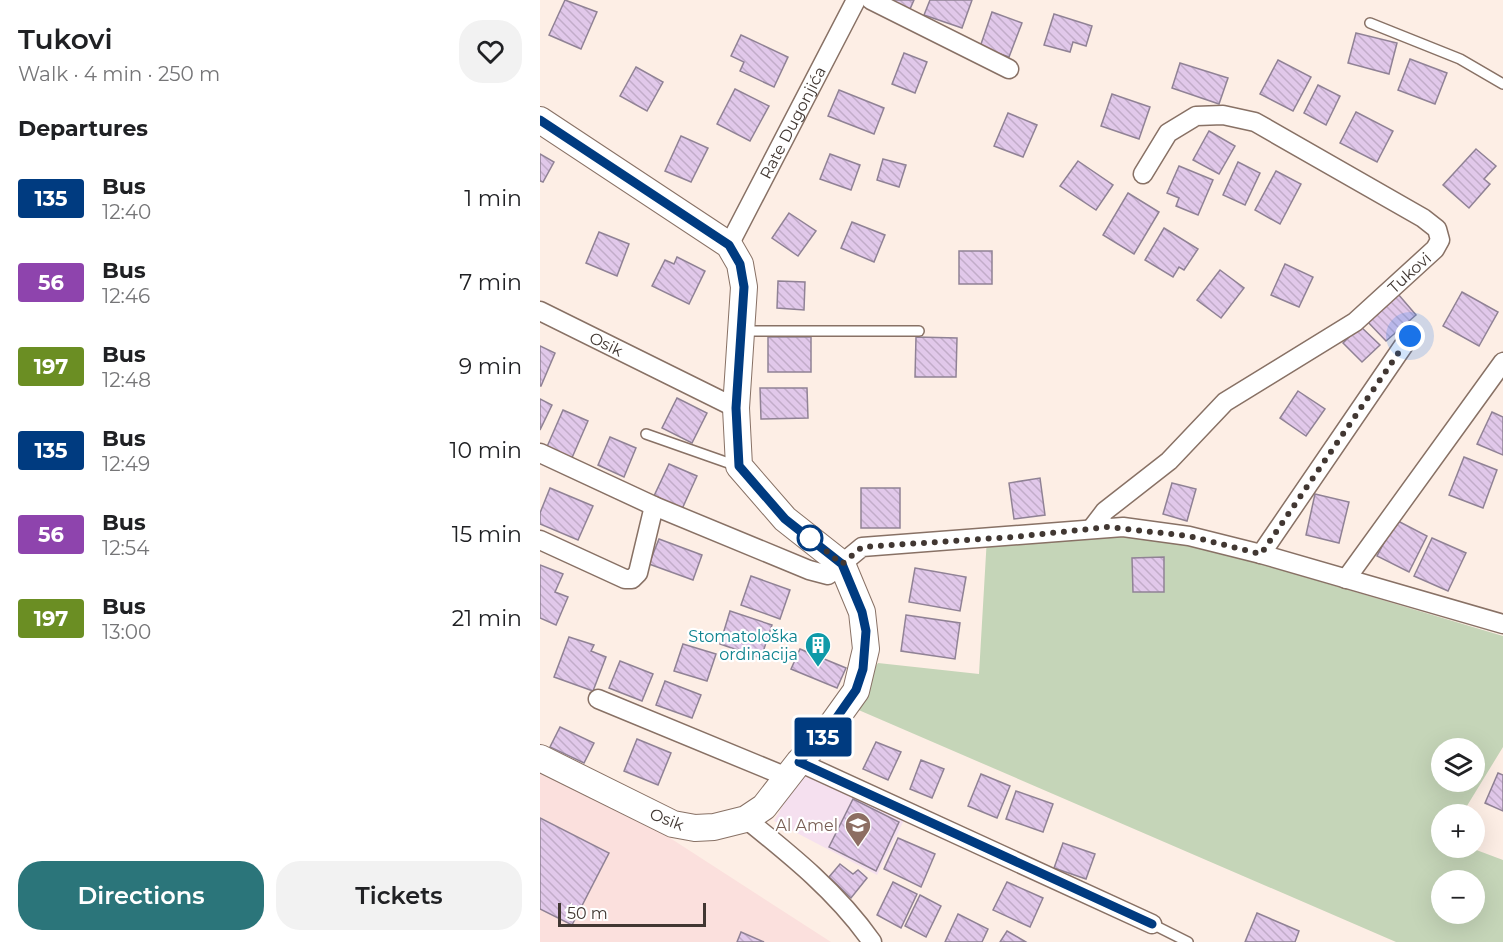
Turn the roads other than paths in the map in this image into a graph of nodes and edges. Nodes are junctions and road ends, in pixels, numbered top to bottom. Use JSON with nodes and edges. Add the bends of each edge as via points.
{"nodes":[{"id":1,"x":856,"y":0,"type":"edge"},
{"id":2,"x":871,"y":0,"type":"edge"},
{"id":3,"x":1370,"y":24,"type":"dead end"},
{"id":4,"x":1009,"y":69,"type":"dead end"},
{"id":5,"x":1503,"y":84,"type":"edge"},
{"id":6,"x":540,"y":120,"type":"edge"},
{"id":7,"x":1143,"y":174,"type":"dead end"},
{"id":8,"x":729,"y":245,"type":"junction"},
{"id":9,"x":540,"y":311,"type":"edge"},
{"id":10,"x":741,"y":330,"type":"junction"},
{"id":11,"x":919,"y":330,"type":"dead end"},
{"id":12,"x":1410,"y":336,"type":"dead end"},
{"id":13,"x":1503,"y":362,"type":"edge"},
{"id":14,"x":736,"y":408,"type":"junction"},
{"id":15,"x":646,"y":434,"type":"dead end"},
{"id":16,"x":540,"y":453,"type":"edge"},
{"id":17,"x":739,"y":466,"type":"junction"},
{"id":18,"x":654,"y":506,"type":"junction"},
{"id":19,"x":1092,"y":528,"type":"junction"},
{"id":20,"x":540,"y":540,"type":"edge"},
{"id":21,"x":1261,"y":554,"type":"junction"},
{"id":22,"x":842,"y":564,"type":"junction"},
{"id":23,"x":1346,"y":579,"type":"junction"},
{"id":24,"x":1503,"y":624,"type":"edge"},
{"id":25,"x":598,"y":699,"type":"dead end"},
{"id":26,"x":540,"y":758,"type":"edge"},
{"id":27,"x":793,"y":770,"type":"junction"},
{"id":28,"x":746,"y":819,"type":"junction"},
{"id":29,"x":1152,"y":924,"type":"joint"},
{"id":30,"x":872,"y":942,"type":"edge"},
{"id":31,"x":1188,"y":942,"type":"edge"}],
"edges":[{"from":1,"to":8,"type":"street","name":"Rate Dugonjića"},
{"from":2,"to":4,"type":"street"},
{"from":3,"to":5,"type":"lane","via":[[1460,59]]},
{"from":6,"to":8,"type":"main road"},
{"from":7,"to":19,"type":"street","name":"Tukovi","via":[[1168,133],[1196,116],[1223,115],[1255,122],[1423,218],[1437,229],[1440,240],[1435,249],[1355,322],[1225,402],[1170,462],[1105,510]]},
{"from":8,"to":10,"type":"main road","via":[[740,264],[744,287]]},
{"from":9,"to":14,"type":"street","name":"Osik"},
{"from":10,"to":11,"type":"lane"},
{"from":10,"to":14,"type":"main road"},
{"from":12,"to":21,"type":"street"},
{"from":13,"to":23,"type":"street"},
{"from":14,"to":17,"type":"main road"},
{"from":15,"to":17,"type":"lane"},
{"from":16,"to":18,"type":"street"},
{"from":17,"to":22,"type":"main road","name":"Osik","via":[[785,519]]},
{"from":18,"to":20,"type":"street","via":[[638,573],[632,579]]},
{"from":18,"to":22,"type":"street","via":[[809,570],[828,575]]},
{"from":19,"to":21,"type":"street","via":[[1123,527],[1189,536]]},
{"from":19,"to":22,"type":"street","via":[[862,547]]},
{"from":21,"to":23,"type":"street"},
{"from":22,"to":27,"type":"main road","name":"Osik","via":[[866,631],[863,669],[856,690],[823,737]]},
{"from":23,"to":24,"type":"street"},
{"from":25,"to":27,"type":"street"},
{"from":26,"to":28,"type":"main road","name":"Osik","via":[[673,824],[694,828]]},
{"from":27,"to":28,"type":"main road","name":"Osik","via":[[764,807]]},
{"from":27,"to":29,"type":"street"},
{"from":28,"to":30,"type":"street","via":[[844,905]]},
{"from":29,"to":31,"type":"lane"}]}
